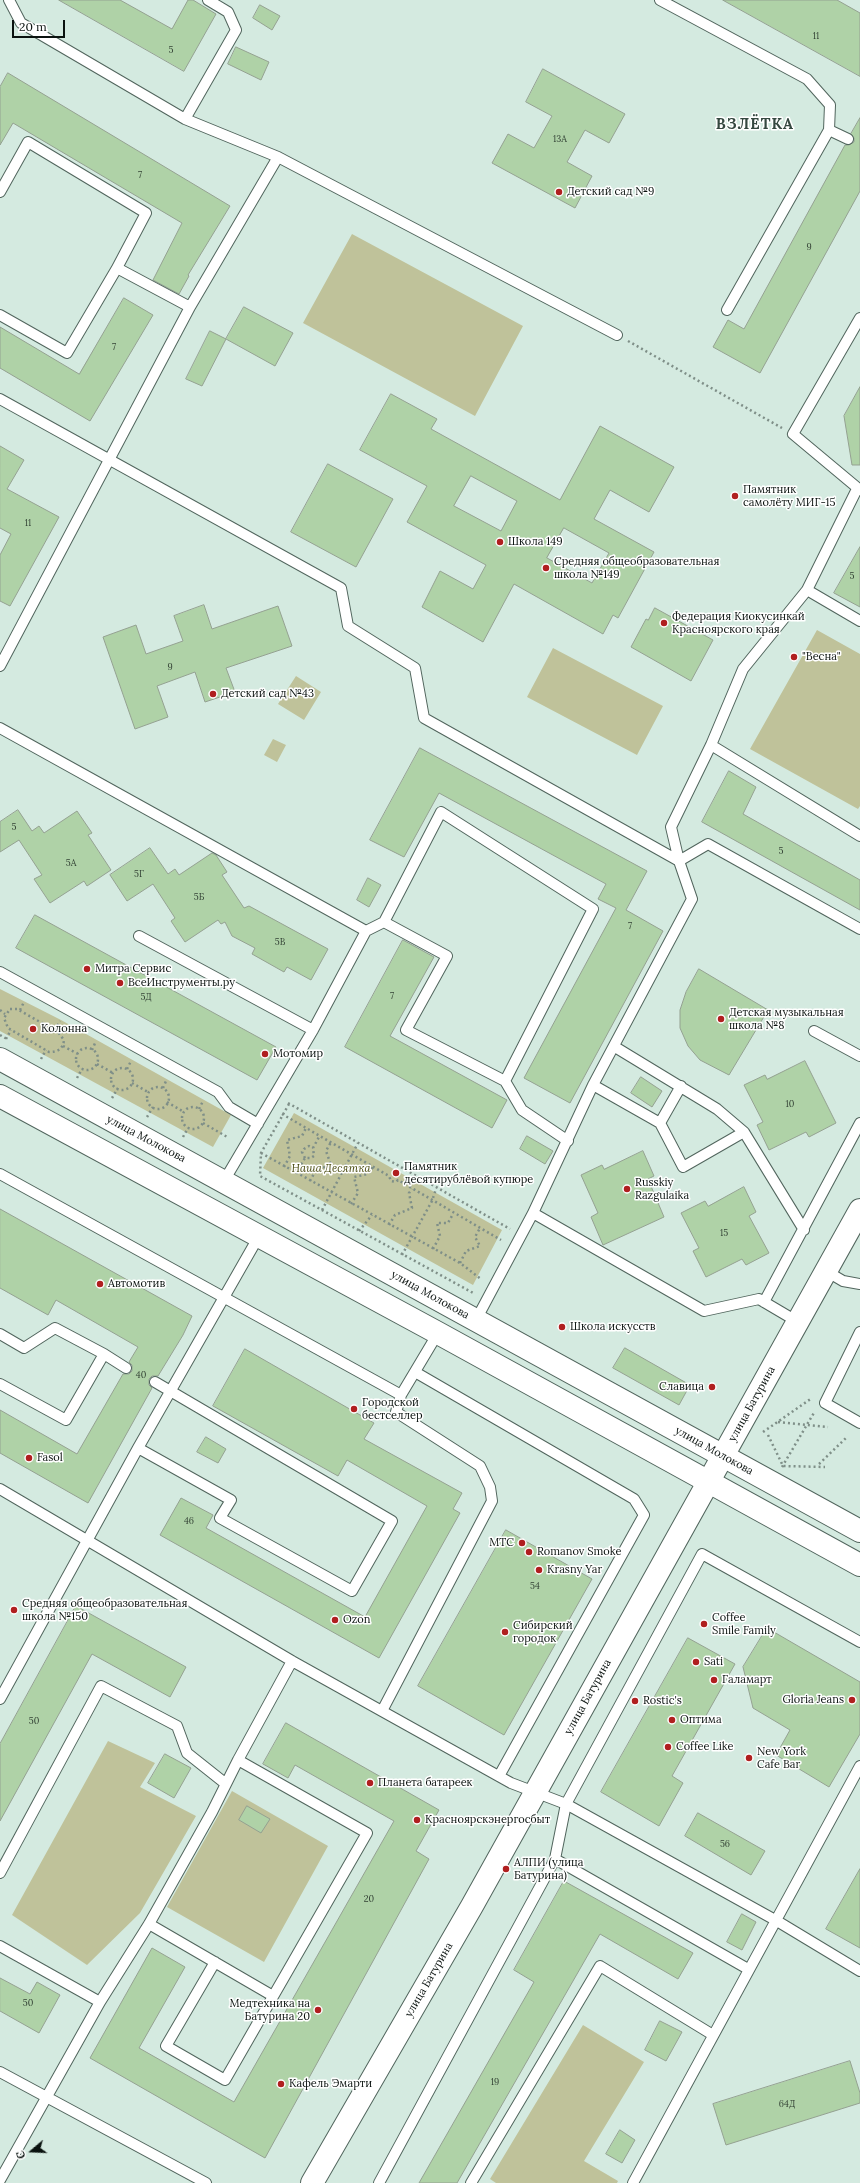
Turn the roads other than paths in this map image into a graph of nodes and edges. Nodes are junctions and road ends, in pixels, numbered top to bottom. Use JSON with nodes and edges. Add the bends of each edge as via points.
{"nodes":[{"id":1,"x":8,"y":0,"type":"edge"},
{"id":2,"x":208,"y":0,"type":"edge"},
{"id":3,"x":660,"y":0,"type":"edge"},
{"id":4,"x":186,"y":119,"type":"junction"},
{"id":5,"x":828,"y":130,"type":"junction"},
{"id":6,"x":848,"y":139,"type":"dead end"},
{"id":7,"x":278,"y":157,"type":"junction"},
{"id":8,"x":0,"y":192,"type":"edge"},
{"id":9,"x":117,"y":268,"type":"junction"},
{"id":10,"x":190,"y":307,"type":"junction"},
{"id":11,"x":727,"y":310,"type":"dead end"},
{"id":12,"x":0,"y":315,"type":"edge"},
{"id":13,"x":860,"y":318,"type":"edge"},
{"id":14,"x":617,"y":335,"type":"road end"},
{"id":15,"x":0,"y":399,"type":"edge"},
{"id":16,"x":109,"y":460,"type":"junction"},
{"id":17,"x":859,"y":489,"type":"edge"},
{"id":18,"x":807,"y":590,"type":"junction"},
{"id":19,"x":860,"y":621,"type":"edge"},
{"id":20,"x":0,"y":666,"type":"edge"},
{"id":21,"x":0,"y":728,"type":"edge"},
{"id":22,"x":711,"y":745,"type":"junction"},
{"id":23,"x":860,"y":836,"type":"edge"},
{"id":24,"x":679,"y":861,"type":"junction"},
{"id":25,"x":384,"y":922,"type":"junction"},
{"id":26,"x":860,"y":929,"type":"edge"},
{"id":27,"x":366,"y":931,"type":"junction"},
{"id":28,"x":139,"y":936,"type":"dead end"},
{"id":29,"x":0,"y":972,"type":"edge"},
{"id":30,"x":313,"y":1030,"type":"junction"},
{"id":31,"x":814,"y":1031,"type":"dead end"},
{"id":32,"x":615,"y":1047,"type":"junction"},
{"id":33,"x":860,"y":1056,"type":"edge"},
{"id":34,"x":0,"y":1059,"type":"edge"},
{"id":35,"x":505,"y":1081,"type":"junction"},
{"id":36,"x":593,"y":1085,"type":"junction"},
{"id":37,"x":681,"y":1086,"type":"junction"},
{"id":38,"x":1,"y":1098,"type":"edge"},
{"id":39,"x":660,"y":1123,"type":"junction"},
{"id":40,"x":860,"y":1123,"type":"edge"},
{"id":41,"x":258,"y":1124,"type":"junction"},
{"id":42,"x":744,"y":1132,"type":"junction"},
{"id":43,"x":568,"y":1141,"type":"junction"},
{"id":44,"x":0,"y":1174,"type":"edge"},
{"id":45,"x":224,"y":1181,"type":"junction"},
{"id":46,"x":860,"y":1210,"type":"edge"},
{"id":47,"x":533,"y":1213,"type":"junction"},
{"id":48,"x":804,"y":1230,"type":"junction"},
{"id":49,"x":259,"y":1236,"type":"junction"},
{"id":50,"x":826,"y":1271,"type":"junction"},
{"id":51,"x":860,"y":1284,"type":"edge"},
{"id":52,"x":224,"y":1297,"type":"junction"},
{"id":53,"x":764,"y":1302,"type":"junction"},
{"id":54,"x":476,"y":1320,"type":"junction"},
{"id":55,"x":798,"y":1322,"type":"junction"},
{"id":56,"x":860,"y":1332,"type":"edge"},
{"id":57,"x":438,"y":1333,"type":"junction"},
{"id":58,"x":0,"y":1334,"type":"edge"},
{"id":59,"x":104,"y":1354,"type":"junction"},
{"id":60,"x":126,"y":1368,"type":"dead end"},
{"id":61,"x":415,"y":1372,"type":"junction"},
{"id":62,"x":155,"y":1382,"type":"dead end"},
{"id":63,"x":0,"y":1384,"type":"edge"},
{"id":64,"x":170,"y":1391,"type":"junction"},
{"id":65,"x":402,"y":1395,"type":"junction"},
{"id":66,"x":860,"y":1423,"type":"edge"},
{"id":67,"x":138,"y":1448,"type":"junction"},
{"id":68,"x":723,"y":1456,"type":"junction"},
{"id":69,"x":707,"y":1482,"type":"junction"},
{"id":70,"x":0,"y":1489,"type":"edge"},
{"id":71,"x":860,"y":1531,"type":"edge"},
{"id":72,"x":87,"y":1539,"type":"junction"},
{"id":73,"x":860,"y":1565,"type":"edge"},
{"id":74,"x":860,"y":1642,"type":"edge"},
{"id":75,"x":292,"y":1661,"type":"junction"},
{"id":76,"x":0,"y":1700,"type":"edge"},
{"id":77,"x":382,"y":1711,"type":"junction"},
{"id":78,"x":238,"y":1760,"type":"junction"},
{"id":79,"x":860,"y":1766,"type":"edge"},
{"id":80,"x":499,"y":1776,"type":"junction"},
{"id":81,"x":226,"y":1784,"type":"junction"},
{"id":82,"x":535,"y":1792,"type":"junction"},
{"id":83,"x":566,"y":1804,"type":"junction"},
{"id":84,"x":554,"y":1859,"type":"junction"},
{"id":85,"x":0,"y":1873,"type":"edge"},
{"id":86,"x":777,"y":1921,"type":"junction"},
{"id":87,"x":149,"y":1924,"type":"junction"},
{"id":88,"x":0,"y":1946,"type":"edge"},
{"id":89,"x":215,"y":1962,"type":"junction"},
{"id":90,"x":748,"y":1969,"type":"junction"},
{"id":91,"x":860,"y":1971,"type":"edge"},
{"id":92,"x":273,"y":1996,"type":"junction"},
{"id":93,"x":100,"y":2002,"type":"junction"},
{"id":94,"x":713,"y":2035,"type":"junction"},
{"id":95,"x":0,"y":2072,"type":"edge"},
{"id":96,"x":46,"y":2098,"type":"junction"},
{"id":97,"x":0,"y":2180,"type":"edge"},
{"id":98,"x":206,"y":2183,"type":"edge"},
{"id":99,"x":312,"y":2183,"type":"edge"},
{"id":100,"x":379,"y":2183,"type":"edge"},
{"id":101,"x":471,"y":2183,"type":"edge"},
{"id":102,"x":633,"y":2183,"type":"edge"}],
"edges":[{"from":1,"to":4,"type":"lane","via":[[21,23]]},
{"from":2,"to":4,"type":"lane","via":[[228,12],[236,30]]},
{"from":3,"to":5,"type":"lane","via":[[807,79],[830,105]]},
{"from":4,"to":7,"type":"lane"},
{"from":5,"to":6,"type":"lane"},
{"from":5,"to":11,"type":"lane"},
{"from":7,"to":10,"type":"lane"},
{"from":7,"to":14,"type":"lane"},
{"from":8,"to":9,"type":"lane","via":[[28,142],[146,213]]},
{"from":9,"to":10,"type":"lane"},
{"from":9,"to":12,"type":"lane","via":[[67,353]]},
{"from":10,"to":16,"type":"lane"},
{"from":13,"to":17,"type":"lane","via":[[793,434]]},
{"from":15,"to":16,"type":"lane"},
{"from":16,"to":20,"type":"lane"},
{"from":16,"to":24,"type":"lane","via":[[341,588],[348,626],[415,668],[424,718]]},
{"from":17,"to":18,"type":"lane"},
{"from":18,"to":19,"type":"lane"},
{"from":18,"to":22,"type":"lane","via":[[743,669]]},
{"from":21,"to":27,"type":"lane"},
{"from":22,"to":23,"type":"lane"},
{"from":22,"to":24,"type":"lane","via":[[672,828]]},
{"from":24,"to":26,"type":"lane","via":[[708,844]]},
{"from":24,"to":32,"type":"lane","via":[[692,899]]},
{"from":25,"to":27,"type":"lane"},
{"from":25,"to":35,"type":"lane","via":[[447,956],[406,1030]]},
{"from":25,"to":35,"type":"lane","via":[[441,812],[593,909]]},
{"from":27,"to":30,"type":"lane"},
{"from":28,"to":30,"type":"lane"},
{"from":29,"to":41,"type":"lane","via":[[218,1092],[229,1107]]},
{"from":30,"to":41,"type":"lane"},
{"from":31,"to":33,"type":"lane"},
{"from":32,"to":36,"type":"lane"},
{"from":32,"to":37,"type":"lane"},
{"from":34,"to":45,"type":"main road","name":"улица Молокова"},
{"from":35,"to":43,"type":"lane","via":[[522,1110]]},
{"from":36,"to":39,"type":"lane"},
{"from":36,"to":43,"type":"lane"},
{"from":37,"to":39,"type":"lane"},
{"from":37,"to":42,"type":"lane","via":[[717,1109]]},
{"from":38,"to":49,"type":"main road"},
{"from":39,"to":42,"type":"lane","via":[[683,1167]]},
{"from":40,"to":48,"type":"lane"},
{"from":41,"to":45,"type":"lane"},
{"from":42,"to":48,"type":"lane"},
{"from":43,"to":47,"type":"lane"},
{"from":44,"to":52,"type":"lane"},
{"from":45,"to":54,"type":"main road","name":"улица Молокова"},
{"from":46,"to":50,"type":"main road","name":"улица Батурина"},
{"from":47,"to":53,"type":"lane","via":[[704,1311],[759,1299]]},
{"from":47,"to":54,"type":"lane"},
{"from":48,"to":53,"type":"lane"},
{"from":49,"to":52,"type":"lane"},
{"from":49,"to":57,"type":"main road"},
{"from":50,"to":51,"type":"lane","via":[[843,1281]]},
{"from":50,"to":55,"type":"main road","name":"улица Батурина"},
{"from":52,"to":64,"type":"lane"},
{"from":52,"to":65,"type":"lane"},
{"from":53,"to":55,"type":"lane"},
{"from":54,"to":68,"type":"main road","name":"улица Молокова"},
{"from":55,"to":68,"type":"main road","name":"улица Батурина"},
{"from":56,"to":66,"type":"lane","via":[[825,1403]]},
{"from":57,"to":61,"type":"lane"},
{"from":57,"to":69,"type":"main road"},
{"from":58,"to":59,"type":"lane","via":[[24,1348],[55,1328]]},
{"from":59,"to":60,"type":"lane"},
{"from":59,"to":63,"type":"lane","via":[[66,1420]]},
{"from":61,"to":65,"type":"lane"},
{"from":61,"to":80,"type":"lane","via":[[634,1499],[644,1515]]},
{"from":62,"to":64,"type":"lane"},
{"from":64,"to":67,"type":"lane"},
{"from":64,"to":67,"type":"lane","via":[[392,1521],[352,1591],[220,1518],[231,1500]]},
{"from":65,"to":77,"type":"lane","via":[[396,1412],[480,1466],[490,1487],[492,1501]]},
{"from":67,"to":72,"type":"lane"},
{"from":68,"to":69,"type":"main road","name":"улица Батурина"},
{"from":68,"to":71,"type":"main road","name":"улица Молокова"},
{"from":69,"to":73,"type":"main road"},
{"from":69,"to":82,"type":"main road","name":"улица Батурина"},
{"from":70,"to":72,"type":"lane"},
{"from":72,"to":75,"type":"lane"},
{"from":72,"to":76,"type":"lane"},
{"from":74,"to":83,"type":"lane","via":[[702,1554]]},
{"from":75,"to":77,"type":"lane"},
{"from":75,"to":78,"type":"lane"},
{"from":77,"to":80,"type":"lane"},
{"from":78,"to":81,"type":"lane"},
{"from":78,"to":92,"type":"lane","via":[[366,1833]]},
{"from":79,"to":86,"type":"lane"},
{"from":80,"to":82,"type":"lane"},
{"from":81,"to":85,"type":"lane","via":[[187,1753],[177,1726],[101,1686]]},
{"from":81,"to":87,"type":"lane"},
{"from":82,"to":83,"type":"lane"},
{"from":82,"to":99,"type":"main road","name":"улица Батурина"},
{"from":83,"to":84,"type":"lane"},
{"from":83,"to":86,"type":"lane"},
{"from":84,"to":90,"type":"lane"},
{"from":84,"to":100,"type":"lane"},
{"from":86,"to":90,"type":"lane"},
{"from":86,"to":91,"type":"lane"},
{"from":87,"to":89,"type":"lane"},
{"from":87,"to":93,"type":"lane"},
{"from":88,"to":93,"type":"lane"},
{"from":89,"to":92,"type":"lane"},
{"from":89,"to":92,"type":"lane","via":[[166,2046],[225,2080]]},
{"from":90,"to":94,"type":"lane"},
{"from":93,"to":96,"type":"lane"},
{"from":94,"to":101,"type":"lane","via":[[600,1966]]},
{"from":94,"to":102,"type":"lane"},
{"from":95,"to":96,"type":"lane"},
{"from":96,"to":97,"type":"lane"},
{"from":96,"to":98,"type":"lane"}]}
